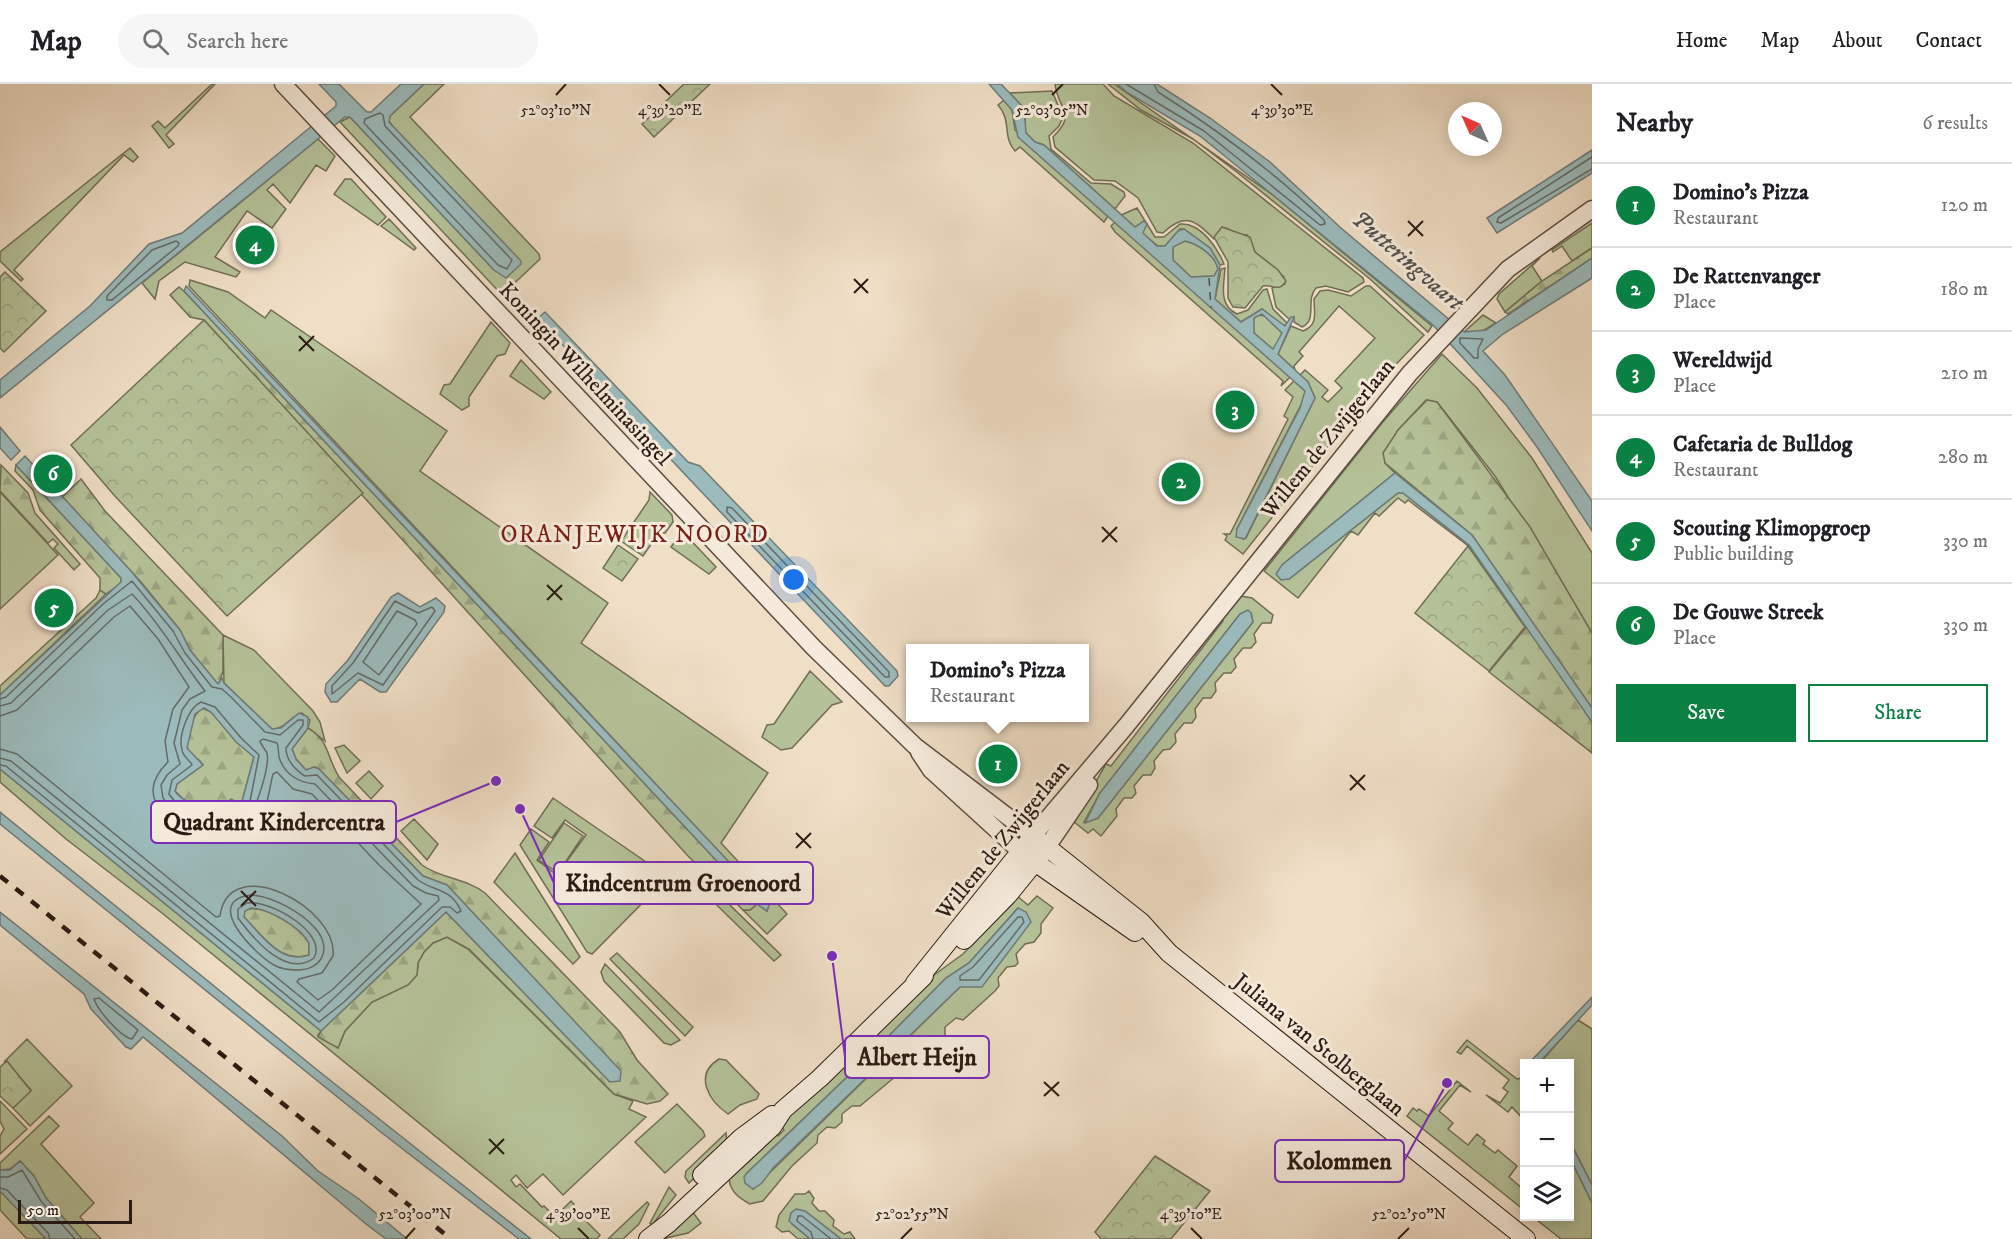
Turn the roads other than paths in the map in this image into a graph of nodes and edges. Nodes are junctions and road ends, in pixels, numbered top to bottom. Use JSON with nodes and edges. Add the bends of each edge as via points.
{"nodes":[{"id":1,"x":283,"y":84,"type":"edge"},
{"id":2,"x":1592,"y":209,"type":"edge"},
{"id":3,"x":915,"y":746,"type":"junction"},
{"id":4,"x":1040,"y":841,"type":"junction"},
{"id":5,"x":1027,"y":857,"type":"junction"},
{"id":6,"x":1169,"y":953,"type":"junction"},
{"id":7,"x":649,"y":1237,"type":"edge"},
{"id":8,"x":1526,"y":1239,"type":"edge"}],
"edges":[{"from":1,"to":3,"type":"street","name":"Koningin Wilhelminasingel","via":[[774,606]]},
{"from":2,"to":4,"type":"street","name":"Willem de Zwijgerlaan","via":[[1508,269],[1410,373],[1126,726]]},
{"from":3,"to":4,"type":"street"},
{"from":3,"to":5,"type":"street","via":[[931,770]]},
{"from":4,"to":5,"type":"main road","name":"Willem de Zwijgerlaan"},
{"from":4,"to":6,"type":"main road","name":"Juliana van Stolberglaan","via":[[1141,922]]},
{"from":5,"to":6,"type":"main road","name":"Juliana van Stolberglaan","via":[[1156,948]]},
{"from":5,"to":7,"type":"main road","name":"Willem de Zwijgerlaan","via":[[1008,895],[950,955],[915,983],[783,1110],[751,1147]]},
{"from":6,"to":8,"type":"main road","name":"Juliana van Stolberglaan"}]}
